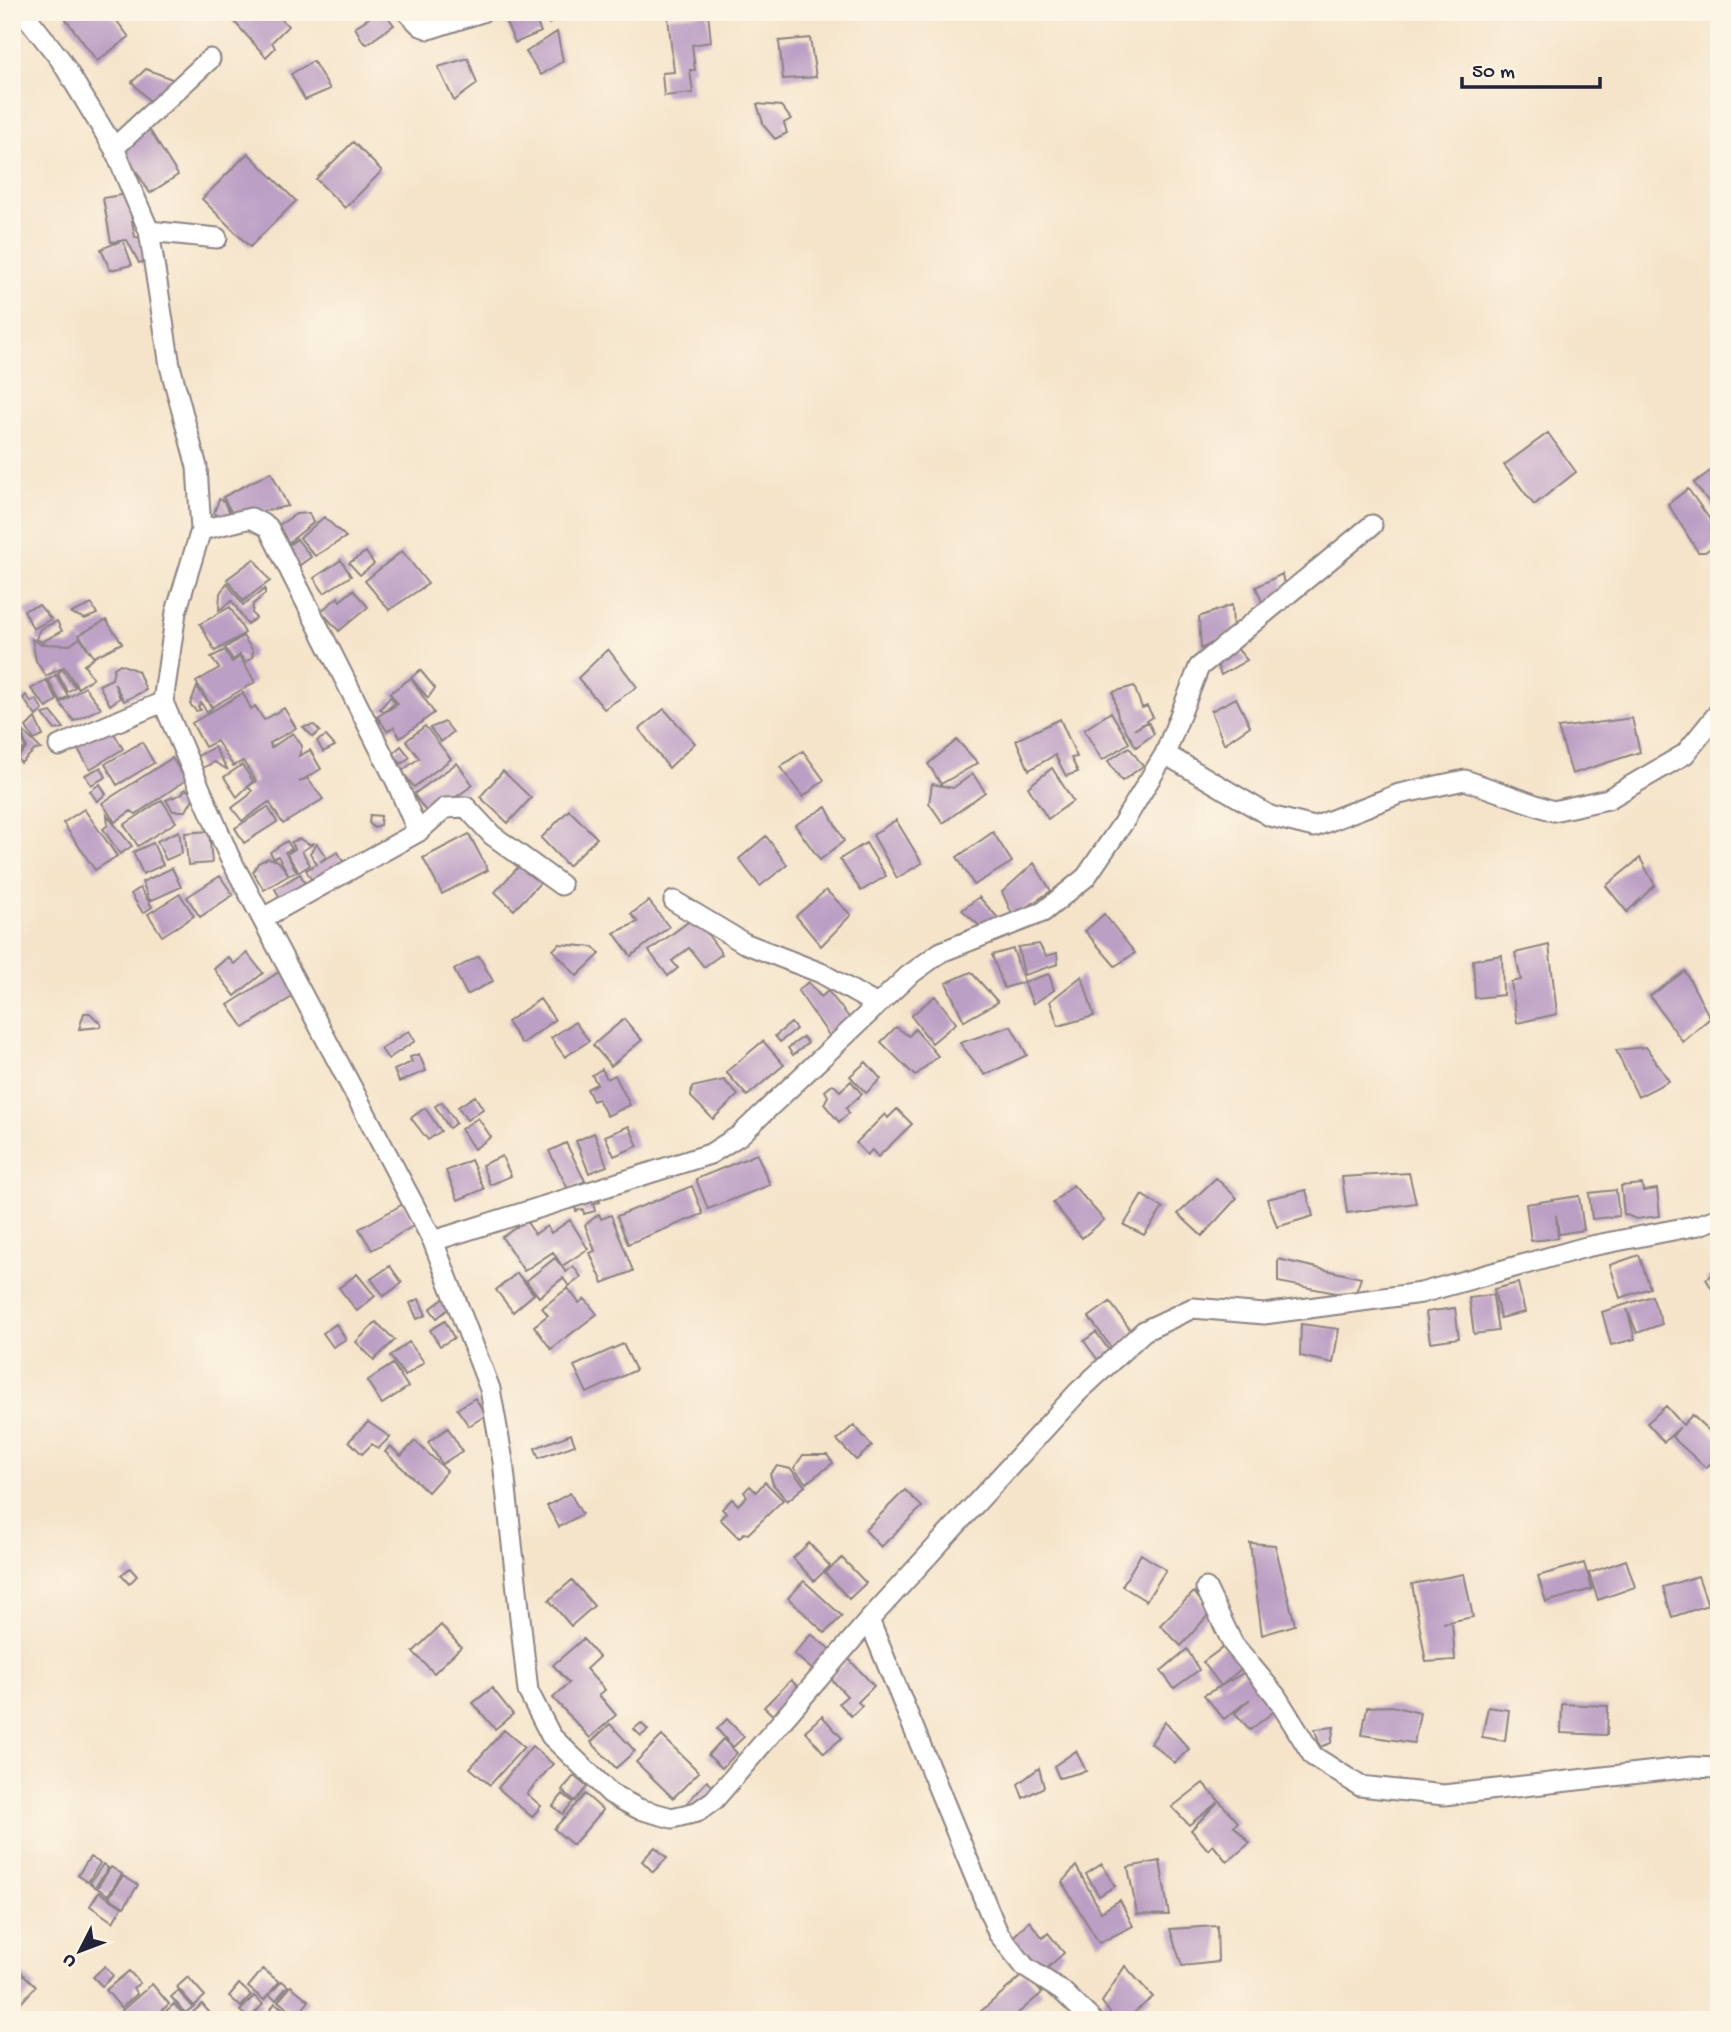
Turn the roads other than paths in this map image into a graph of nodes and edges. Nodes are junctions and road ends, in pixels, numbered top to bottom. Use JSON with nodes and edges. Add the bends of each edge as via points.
{"nodes":[{"id":1,"x":23,"y":12,"type":"edge"},
{"id":2,"x":407,"y":12,"type":"edge"},
{"id":3,"x":482,"y":12,"type":"edge"},
{"id":4,"x":210,"y":59,"type":"dead end"},
{"id":5,"x":114,"y":148,"type":"junction"},
{"id":6,"x":149,"y":231,"type":"junction"},
{"id":7,"x":216,"y":238,"type":"dead end"},
{"id":8,"x":1372,"y":525,"type":"dead end"},
{"id":9,"x":201,"y":530,"type":"junction"},
{"id":10,"x":163,"y":702,"type":"junction"},
{"id":11,"x":1719,"y":712,"type":"edge"},
{"id":12,"x":59,"y":746,"type":"dead end"},
{"id":13,"x":1165,"y":754,"type":"junction"},
{"id":14,"x":418,"y":832,"type":"junction"},
{"id":15,"x":561,"y":885,"type":"dead end"},
{"id":16,"x":674,"y":901,"type":"dead end"},
{"id":17,"x":262,"y":918,"type":"junction"},
{"id":18,"x":877,"y":1005,"type":"junction"},
{"id":19,"x":1719,"y":1218,"type":"edge"},
{"id":20,"x":433,"y":1241,"type":"junction"},
{"id":21,"x":1206,"y":1588,"type":"dead end"},
{"id":22,"x":869,"y":1620,"type":"junction"},
{"id":23,"x":1719,"y":1768,"type":"edge"},
{"id":24,"x":1092,"y":2020,"type":"edge"}],
"edges":[{"from":1,"to":5,"type":"street","via":[[60,59]]},
{"from":2,"to":3,"type":"street","via":[[429,29]]},
{"from":4,"to":5,"type":"street"},
{"from":5,"to":6,"type":"street"},
{"from":6,"to":7,"type":"street"},
{"from":6,"to":9,"type":"street","via":[[170,366],[197,467]]},
{"from":8,"to":13,"type":"street","via":[[1199,667]]},
{"from":9,"to":10,"type":"street","via":[[176,612]]},
{"from":9,"to":14,"type":"street","via":[[251,518],[268,527]]},
{"from":10,"to":12,"type":"street"},
{"from":10,"to":17,"type":"street","via":[[229,856]]},
{"from":11,"to":13,"type":"street","via":[[1685,754],[1608,799],[1553,811],[1465,780],[1399,794],[1314,827],[1269,817]]},
{"from":13,"to":18,"type":"street","via":[[1086,877],[1043,912],[941,952]]},
{"from":14,"to":15,"type":"street","via":[[445,808],[466,807],[492,835]]},
{"from":14,"to":17,"type":"street"},
{"from":16,"to":18,"type":"street","via":[[744,943],[821,973]]},
{"from":17,"to":20,"type":"street"},
{"from":18,"to":20,"type":"street","via":[[740,1135],[710,1153]]},
{"from":19,"to":22,"type":"street","via":[[1586,1247],[1420,1293],[1264,1314],[1194,1308],[1144,1331],[1078,1392]]},
{"from":20,"to":22,"type":"street","via":[[490,1389],[503,1461],[528,1691],[551,1736],[611,1794],[639,1809],[672,1818],[697,1812],[714,1800]]},
{"from":21,"to":23,"type":"street","via":[[1233,1644],[1276,1696],[1312,1756],[1360,1786],[1444,1795],[1692,1767]]},
{"from":22,"to":24,"type":"street","via":[[998,1933],[1025,1966],[1062,1991]]}]}
